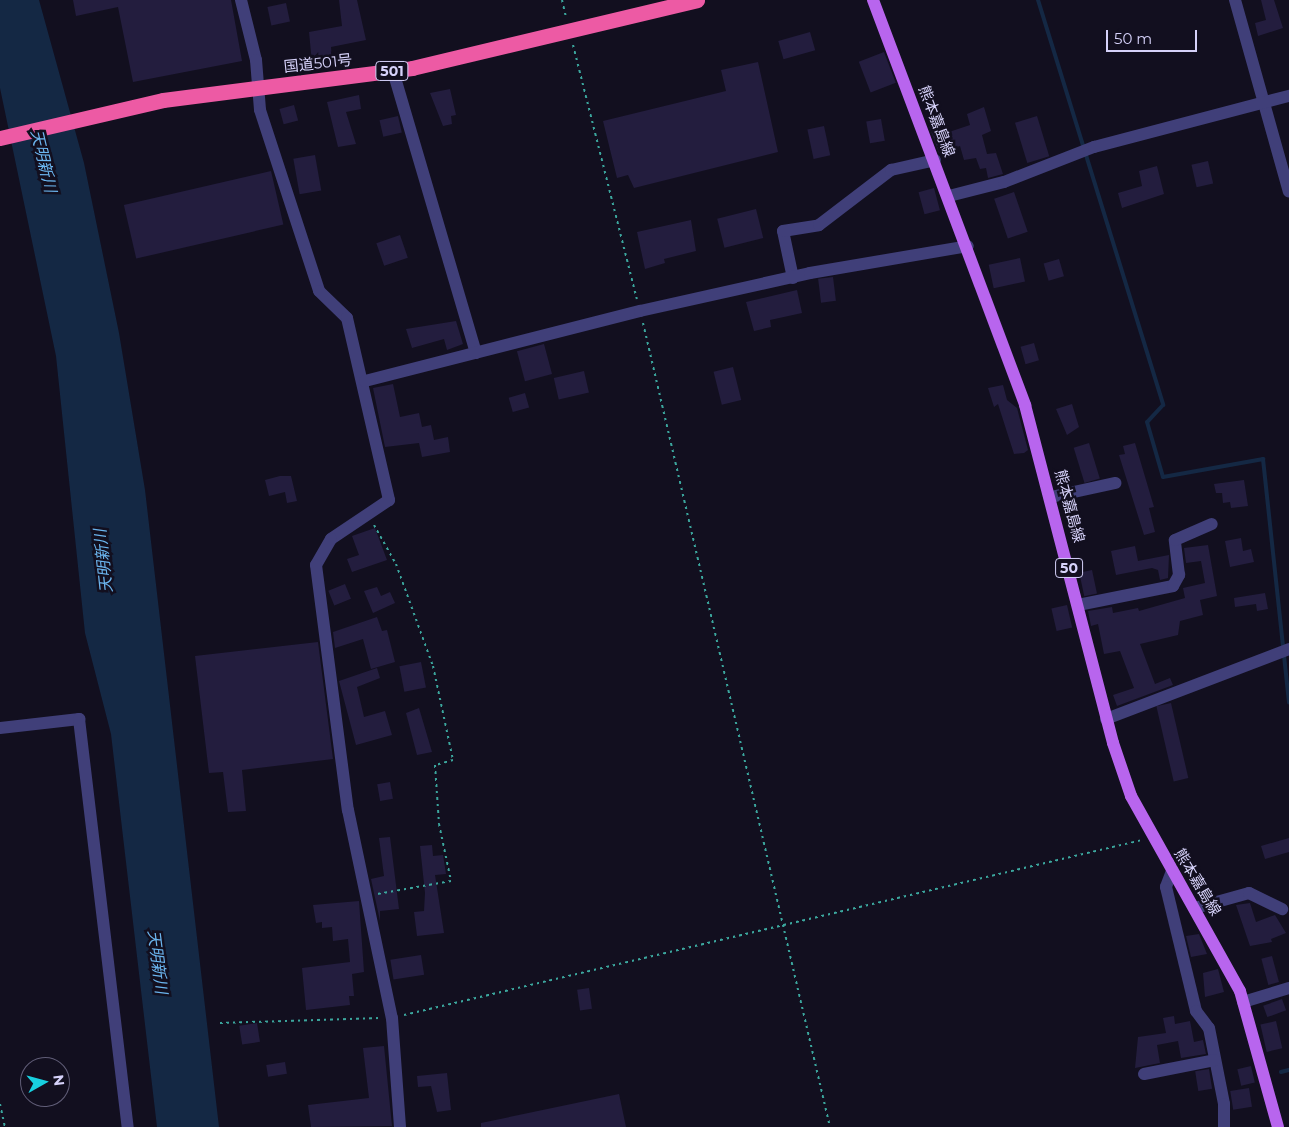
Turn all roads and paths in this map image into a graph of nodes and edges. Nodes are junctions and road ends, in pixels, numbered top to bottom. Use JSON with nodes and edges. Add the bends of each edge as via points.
{"nodes":[{"id":1,"x":241,"y":0,"type":"edge"},
{"id":2,"x":562,"y":0,"type":"edge"},
{"id":3,"x":697,"y":0,"type":"edge"},
{"id":4,"x":873,"y":0,"type":"edge"},
{"id":5,"x":1235,"y":0,"type":"edge"},
{"id":6,"x":569,"y":29,"type":"junction"},
{"id":7,"x":393,"y":71,"type":"junction"},
{"id":8,"x":258,"y":88,"type":"junction"},
{"id":9,"x":1289,"y":96,"type":"edge"},
{"id":10,"x":1264,"y":104,"type":"junction"},
{"id":11,"x":0,"y":138,"type":"edge"},
{"id":12,"x":935,"y":160,"type":"junction"},
{"id":13,"x":1289,"y":192,"type":"edge"},
{"id":14,"x":949,"y":196,"type":"junction"},
{"id":15,"x":968,"y":246,"type":"junction"},
{"id":16,"x":793,"y":278,"type":"junction"},
{"id":17,"x":640,"y":311,"type":"junction"},
{"id":18,"x":476,"y":353,"type":"junction"},
{"id":19,"x":365,"y":381,"type":"junction"},
{"id":20,"x":1115,"y":483,"type":"dead end"},
{"id":21,"x":1052,"y":497,"type":"junction"},
{"id":22,"x":369,"y":514,"type":"junction"},
{"id":23,"x":1212,"y":524,"type":"dead end"},
{"id":24,"x":1078,"y":604,"type":"junction"},
{"id":25,"x":1289,"y":649,"type":"edge"},
{"id":26,"x":1106,"y":719,"type":"junction"},
{"id":27,"x":0,"y":728,"type":"edge"},
{"id":28,"x":1151,"y":838,"type":"junction"},
{"id":29,"x":1172,"y":871,"type":"junction"},
{"id":30,"x":366,"y":896,"type":"junction"},
{"id":31,"x":1195,"y":908,"type":"junction"},
{"id":32,"x":1282,"y":909,"type":"dead end"},
{"id":33,"x":784,"y":924,"type":"junction"},
{"id":34,"x":1289,"y":988,"type":"edge"},
{"id":35,"x":1243,"y":1002,"type":"junction"},
{"id":36,"x":392,"y":1018,"type":"junction"},
{"id":37,"x":220,"y":1023,"type":"dead end"},
{"id":38,"x":1215,"y":1060,"type":"junction"},
{"id":39,"x":1144,"y":1074,"type":"dead end"},
{"id":40,"x":0,"y":1104,"type":"edge"},
{"id":41,"x":5,"y":1127,"type":"edge"},
{"id":42,"x":128,"y":1127,"type":"edge"},
{"id":43,"x":400,"y":1127,"type":"edge"},
{"id":44,"x":830,"y":1127,"type":"edge"},
{"id":45,"x":1224,"y":1127,"type":"edge"},
{"id":46,"x":1278,"y":1127,"type":"edge"}],
"edges":[{"from":1,"to":8,"type":"street"},
{"from":2,"to":6,"type":"path"},
{"from":3,"to":6,"type":"highway","name":"国道501号","number":"501"},
{"from":4,"to":12,"type":"main road","name":"熊本嘉島線","number":"50"},
{"from":5,"to":10,"type":"street"},
{"from":6,"to":7,"type":"highway","name":"国道501号","number":"501"},
{"from":6,"to":17,"type":"path"},
{"from":7,"to":8,"type":"highway","name":"国道501号","number":"501"},
{"from":7,"to":18,"type":"street"},
{"from":8,"to":11,"type":"highway","name":"国道501号","number":"501","via":[[163,100]]},
{"from":8,"to":19,"type":"street","via":[[260,110],[319,292],[346,318]]},
{"from":9,"to":10,"type":"street"},
{"from":10,"to":13,"type":"street"},
{"from":10,"to":14,"type":"street","via":[[1094,147],[1004,182]]},
{"from":12,"to":14,"type":"main road","name":"熊本嘉島線","number":"50"},
{"from":12,"to":16,"type":"street","via":[[891,170],[819,225],[783,231]]},
{"from":14,"to":15,"type":"main road","name":"熊本嘉島線","number":"50"},
{"from":15,"to":16,"type":"street"},
{"from":15,"to":21,"type":"main road","name":"熊本嘉島線","number":"50","via":[[1025,405]]},
{"from":16,"to":17,"type":"street"},
{"from":17,"to":18,"type":"street"},
{"from":17,"to":33,"type":"path"},
{"from":18,"to":19,"type":"street"},
{"from":19,"to":22,"type":"street","via":[[389,500]]},
{"from":20,"to":21,"type":"street"},
{"from":21,"to":24,"type":"main road","name":"熊本嘉島線","number":"50"},
{"from":22,"to":30,"type":"street","via":[[331,539],[316,565],[348,810]]},
{"from":22,"to":30,"type":"path","via":[[396,564],[430,658],[453,760],[436,765],[440,824],[451,881]]},
{"from":23,"to":24,"type":"street","via":[[1175,540],[1179,575],[1173,586]]},
{"from":24,"to":26,"type":"main road","name":"熊本嘉島線","number":"50"},
{"from":25,"to":26,"type":"street"},
{"from":26,"to":28,"type":"main road","name":"熊本嘉島線","number":"50","via":[[1131,796]]},
{"from":27,"to":42,"type":"street","via":[[79,719]]},
{"from":28,"to":29,"type":"main road","name":"熊本嘉島線","number":"50"},
{"from":28,"to":33,"type":"path"},
{"from":29,"to":31,"type":"main road","name":"熊本嘉島線","number":"50"},
{"from":29,"to":38,"type":"street","via":[[1166,887],[1196,1011],[1209,1028]]},
{"from":30,"to":36,"type":"street"},
{"from":31,"to":32,"type":"street","via":[[1249,893]]},
{"from":31,"to":35,"type":"main road","name":"熊本嘉島線","number":"50"},
{"from":33,"to":36,"type":"path"},
{"from":33,"to":44,"type":"path"},
{"from":34,"to":35,"type":"street"},
{"from":35,"to":46,"type":"main road","name":"熊本嘉島線","number":"50"},
{"from":36,"to":37,"type":"path"},
{"from":36,"to":43,"type":"street"},
{"from":38,"to":39,"type":"street"},
{"from":38,"to":45,"type":"street"},
{"from":40,"to":41,"type":"path"}]}
